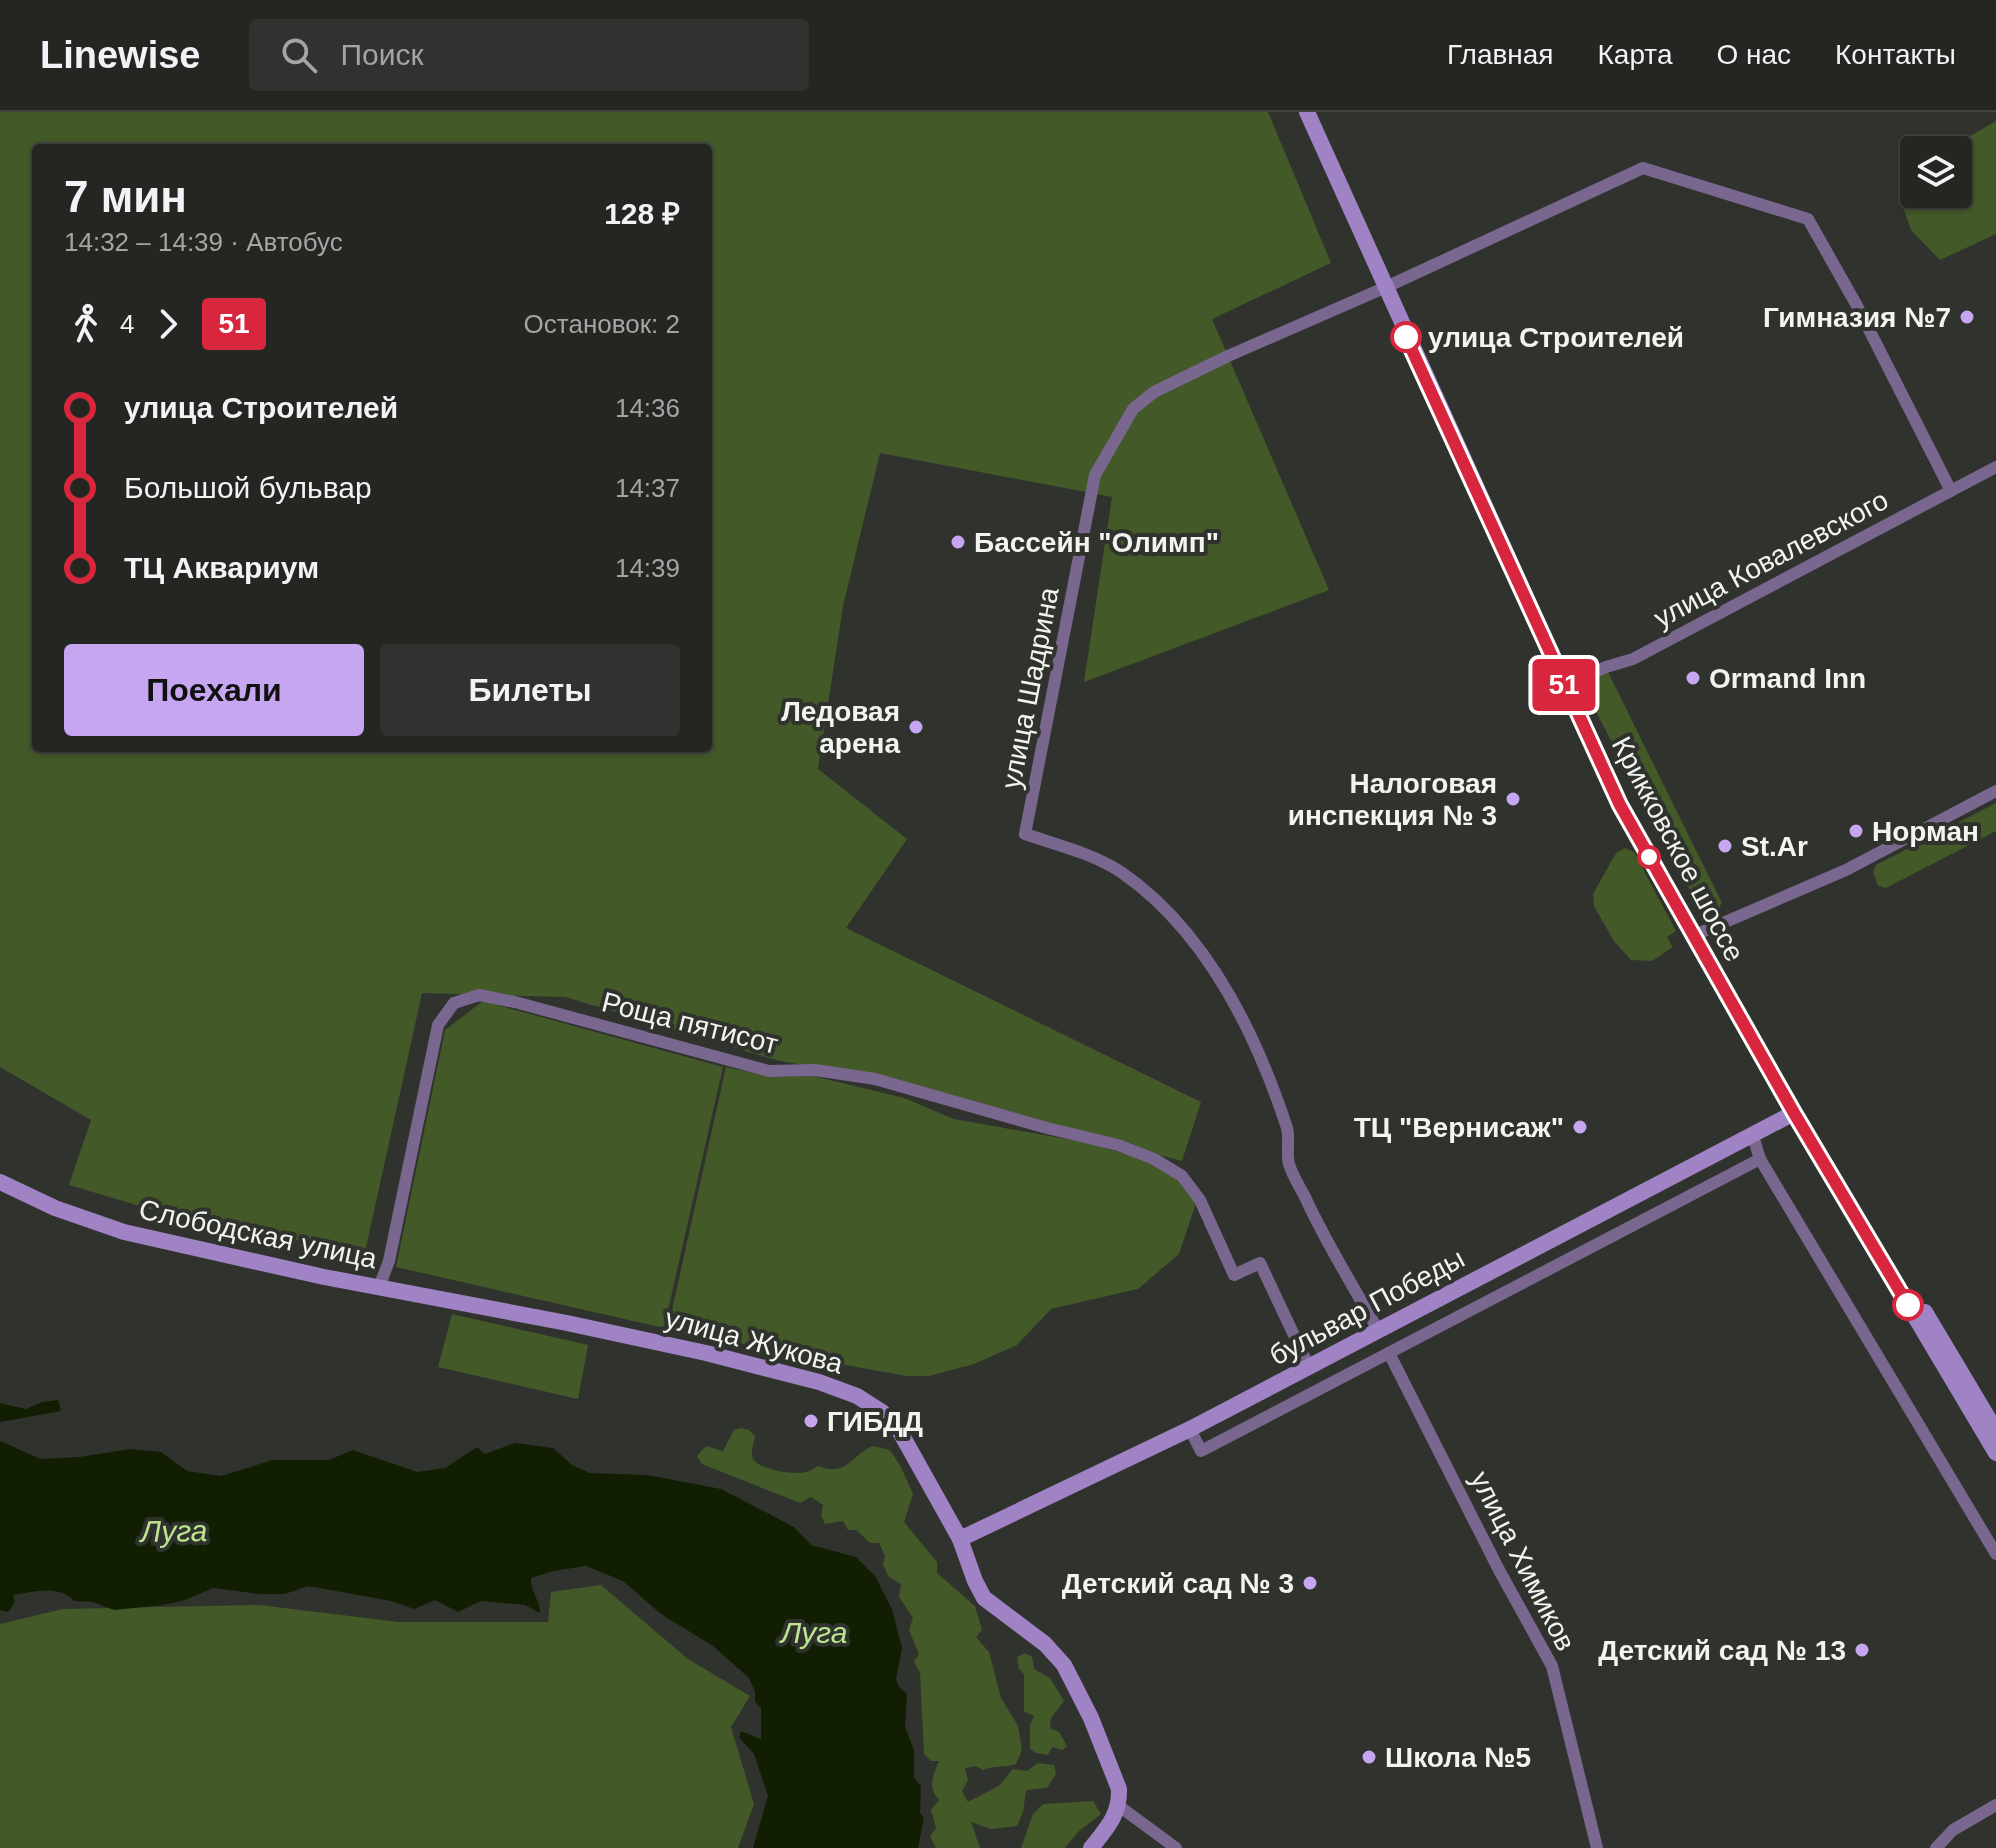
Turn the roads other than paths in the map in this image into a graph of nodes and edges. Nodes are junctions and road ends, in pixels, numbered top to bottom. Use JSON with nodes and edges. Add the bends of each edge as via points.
{"nodes":[{"id":1,"x":1307,"y":112,"type":"edge"},
{"id":2,"x":1315,"y":112,"type":"edge"},
{"id":3,"x":1388,"y":286,"type":"junction"},
{"id":4,"x":1996,"y":467,"type":"edge"},
{"id":5,"x":1951,"y":491,"type":"junction"},
{"id":6,"x":1568,"y":684,"type":"junction"},
{"id":7,"x":1996,"y":791,"type":"edge"},
{"id":8,"x":1699,"y":933,"type":"junction"},
{"id":9,"x":1794,"y":1113,"type":"junction"},
{"id":10,"x":1753,"y":1136,"type":"junction"},
{"id":11,"x":1760,"y":1159,"type":"junction"},
{"id":12,"x":0,"y":1182,"type":"edge"},
{"id":13,"x":379,"y":1287,"type":"junction"},
{"id":14,"x":567,"y":1323,"type":"joint"},
{"id":15,"x":1378,"y":1330,"type":"junction"},
{"id":16,"x":1389,"y":1353,"type":"junction"},
{"id":17,"x":1309,"y":1367,"type":"junction"},
{"id":18,"x":1190,"y":1429,"type":"junction"},
{"id":19,"x":1996,"y":1431,"type":"edge"},
{"id":20,"x":1996,"y":1453,"type":"edge"},
{"id":21,"x":960,"y":1539,"type":"junction"},
{"id":22,"x":1996,"y":1554,"type":"edge"},
{"id":23,"x":1996,"y":1805,"type":"edge"},
{"id":24,"x":1119,"y":1806,"type":"junction"},
{"id":25,"x":1091,"y":1848,"type":"edge"},
{"id":26,"x":1176,"y":1848,"type":"edge"},
{"id":27,"x":1597,"y":1848,"type":"edge"},
{"id":28,"x":1936,"y":1848,"type":"edge"}],
"edges":[{"from":1,"to":3,"type":"street","name":"Крикковское шоссе"},
{"from":2,"to":3,"type":"street"},
{"from":3,"to":5,"type":"street","via":[[1643,168],[1808,219]]},
{"from":3,"to":6,"type":"street","name":"Крикковское шоссе"},
{"from":3,"to":15,"type":"street","name":"улица Шадрина","via":[[1228,356],[1154,392],[1133,409],[1095,475],[1025,834],[1119,871],[1160,902],[1205,956],[1272,1088],[1288,1133],[1289,1164]]},
{"from":4,"to":5,"type":"street","name":"улица Ковалевского"},
{"from":5,"to":6,"type":"street","name":"улица Ковалевского","via":[[1633,659]]},
{"from":6,"to":8,"type":"street","name":"Крикковское шоссе","via":[[1620,805]]},
{"from":7,"to":8,"type":"street","via":[[1846,870]]},
{"from":8,"to":9,"type":"street","name":"Крикковское шоссе"},
{"from":8,"to":19,"type":"street"},
{"from":9,"to":10,"type":"street","name":"бульвар Победы"},
{"from":9,"to":20,"type":"street","name":"Крикковское шоссе"},
{"from":10,"to":11,"type":"street"},
{"from":10,"to":15,"type":"street","name":"бульвар Победы"},
{"from":11,"to":16,"type":"street"},
{"from":11,"to":22,"type":"street"},
{"from":12,"to":13,"type":"street","name":"Слободская улица","via":[[124,1232]]},
{"from":13,"to":14,"type":"street","name":"Слободская улица"},
{"from":13,"to":17,"type":"street","name":"Роща пятисот","via":[[389,1261],[438,1025],[454,1003],[479,995],[769,1071],[815,1070],[875,1079],[1154,1159],[1182,1176],[1200,1200],[1234,1275],[1260,1263]]},
{"from":14,"to":21,"type":"street","name":"улица Жукова","via":[[777,1370],[857,1396],[899,1430]]},
{"from":15,"to":17,"type":"street","name":"бульвар Победы"},
{"from":16,"to":18,"type":"street","via":[[1201,1451]]},
{"from":16,"to":27,"type":"street","name":"улица Химиков","via":[[1552,1666]]},
{"from":17,"to":18,"type":"street","name":"бульвар Победы"},
{"from":18,"to":21,"type":"street","name":"бульвар Победы"},
{"from":21,"to":24,"type":"street","name":"улица Жукова","via":[[984,1598],[1064,1665],[1113,1770]]},
{"from":23,"to":28,"type":"street","via":[[1953,1830]]},
{"from":24,"to":25,"type":"street"},
{"from":24,"to":26,"type":"street"}]}
